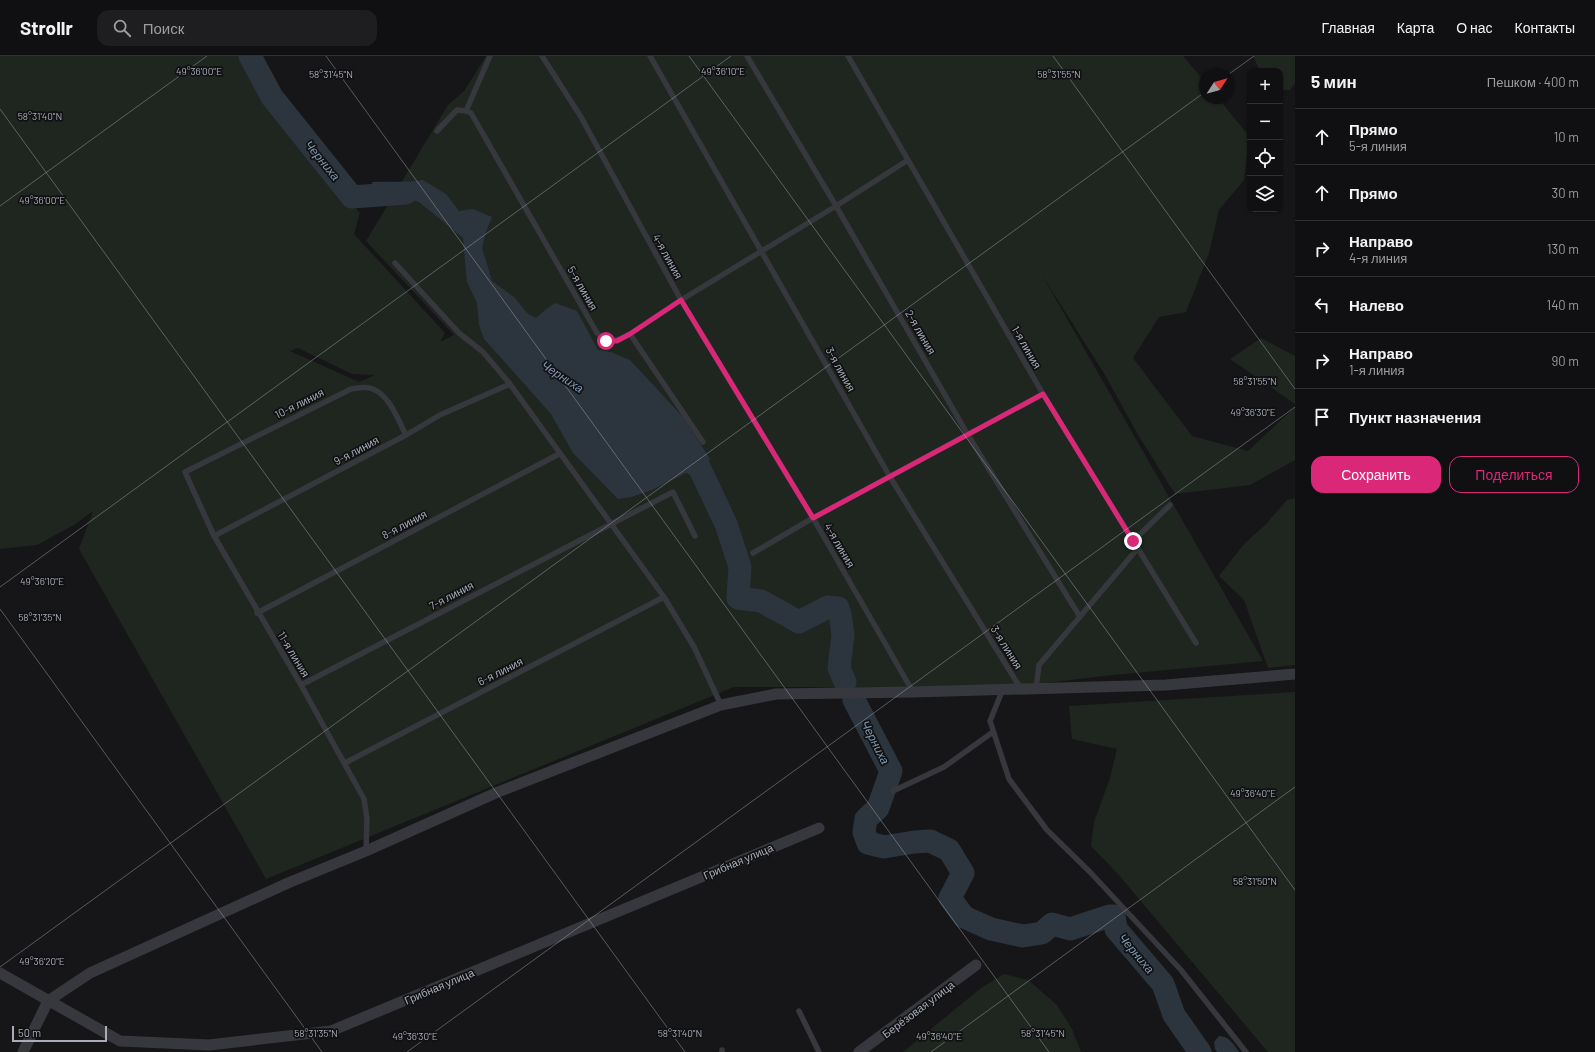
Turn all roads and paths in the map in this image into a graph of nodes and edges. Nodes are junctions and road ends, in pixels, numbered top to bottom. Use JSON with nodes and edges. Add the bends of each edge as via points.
{"nodes":[{"id":1,"x":490,"y":56,"type":"edge"},
{"id":2,"x":542,"y":56,"type":"edge"},
{"id":3,"x":650,"y":56,"type":"edge"},
{"id":4,"x":747,"y":56,"type":"edge"},
{"id":5,"x":848,"y":56,"type":"edge"},
{"id":6,"x":466,"y":111,"type":"junction"},
{"id":7,"x":437,"y":131,"type":"dead end"},
{"id":8,"x":908,"y":160,"type":"junction"},
{"id":9,"x":836,"y":206,"type":"junction"},
{"id":10,"x":762,"y":251,"type":"junction"},
{"id":11,"x":395,"y":263,"type":"dead end"},
{"id":12,"x":681,"y":300,"type":"junction"},
{"id":13,"x":630,"y":334,"type":"junction"},
{"id":14,"x":510,"y":384,"type":"junction"},
{"id":15,"x":1043,"y":394,"type":"junction"},
{"id":16,"x":406,"y":435,"type":"junction"},
{"id":17,"x":968,"y":435,"type":"junction"},
{"id":18,"x":703,"y":442,"type":"dead end"},
{"id":19,"x":559,"y":454,"type":"junction"},
{"id":20,"x":186,"y":472,"type":"joint"},
{"id":21,"x":890,"y":476,"type":"junction"},
{"id":22,"x":1170,"y":505,"type":"dead end"},
{"id":23,"x":813,"y":518,"type":"junction"},
{"id":24,"x":611,"y":524,"type":"junction"},
{"id":25,"x":214,"y":536,"type":"junction"},
{"id":26,"x":695,"y":536,"type":"dead end"},
{"id":27,"x":1133,"y":541,"type":"junction"},
{"id":28,"x":1138,"y":548,"type":"junction"},
{"id":29,"x":753,"y":553,"type":"dead end"},
{"id":30,"x":664,"y":597,"type":"junction"},
{"id":31,"x":257,"y":613,"type":"junction"},
{"id":32,"x":1080,"y":617,"type":"junction"},
{"id":33,"x":1196,"y":643,"type":"dead end"},
{"id":34,"x":1295,"y":674,"type":"edge"},
{"id":35,"x":301,"y":685,"type":"junction"},
{"id":36,"x":1036,"y":688,"type":"junction"},
{"id":37,"x":1003,"y":689,"type":"junction"},
{"id":38,"x":1021,"y":689,"type":"junction"},
{"id":39,"x":913,"y":692,"type":"junction"},
{"id":40,"x":721,"y":704,"type":"junction"},
{"id":41,"x":994,"y":732,"type":"junction"},
{"id":42,"x":345,"y":763,"type":"junction"},
{"id":43,"x":893,"y":791,"type":"dead end"},
{"id":44,"x":819,"y":828,"type":"dead end"},
{"id":45,"x":366,"y":851,"type":"junction"},
{"id":46,"x":976,"y":966,"type":"dead end"},
{"id":47,"x":0,"y":973,"type":"edge"},
{"id":48,"x":48,"y":1000,"type":"junction"},
{"id":49,"x":799,"y":1011,"type":"dead end"},
{"id":50,"x":120,"y":1041,"type":"junction"},
{"id":51,"x":23,"y":1052,"type":"edge"},
{"id":52,"x":124,"y":1052,"type":"edge"},
{"id":53,"x":820,"y":1052,"type":"edge"},
{"id":54,"x":860,"y":1052,"type":"edge"},
{"id":55,"x":1246,"y":1052,"type":"edge"}],
"edges":[{"from":1,"to":6,"type":"lane"},
{"from":2,"to":12,"type":"lane","name":"4-я линия","via":[[581,117]]},
{"from":3,"to":10,"type":"lane","name":"3-я линия"},
{"from":4,"to":9,"type":"lane","name":"2-я линия"},
{"from":5,"to":8,"type":"lane","name":"1-я линия"},
{"from":6,"to":7,"type":"lane","via":[[457,110]]},
{"from":6,"to":13,"type":"lane","name":"5-я линия","via":[[472,113],[597,332],[611,342]]},
{"from":8,"to":9,"type":"lane"},
{"from":8,"to":15,"type":"lane","name":"1-я линия"},
{"from":9,"to":10,"type":"lane"},
{"from":9,"to":17,"type":"lane","name":"2-я линия"},
{"from":10,"to":12,"type":"lane"},
{"from":10,"to":21,"type":"lane","name":"3-я линия"},
{"from":11,"to":14,"type":"lane","via":[[459,333],[483,352]]},
{"from":12,"to":13,"type":"lane"},
{"from":12,"to":23,"type":"lane","name":"4-я линия"},
{"from":13,"to":18,"type":"lane"},
{"from":14,"to":16,"type":"lane","name":"9-я линия","via":[[440,415]]},
{"from":14,"to":19,"type":"lane"},
{"from":15,"to":17,"type":"lane"},
{"from":15,"to":27,"type":"lane","name":"1-я линия"},
{"from":16,"to":20,"type":"lane","name":"10-я линия","via":[[382,395],[365,387],[351,388]]},
{"from":16,"to":25,"type":"lane","name":"9-я линия"},
{"from":17,"to":21,"type":"lane"},
{"from":17,"to":32,"type":"lane","name":"2-я линия"},
{"from":19,"to":24,"type":"lane"},
{"from":19,"to":31,"type":"lane","name":"8-я линия"},
{"from":20,"to":25,"type":"lane","name":"11-я линия"},
{"from":21,"to":23,"type":"lane"},
{"from":21,"to":38,"type":"lane","name":"3-я линия"},
{"from":22,"to":27,"type":"lane"},
{"from":23,"to":29,"type":"lane"},
{"from":23,"to":39,"type":"lane","name":"4-я линия"},
{"from":24,"to":26,"type":"lane","name":"7-я линия","via":[[672,492]]},
{"from":24,"to":30,"type":"lane"},
{"from":24,"to":35,"type":"lane","name":"7-я линия"},
{"from":25,"to":31,"type":"lane","name":"11-я линия"},
{"from":27,"to":28,"type":"lane","name":"1-я линия"},
{"from":28,"to":32,"type":"lane"},
{"from":28,"to":33,"type":"lane","name":"1-я линия"},
{"from":30,"to":40,"type":"lane","via":[[694,648]]},
{"from":30,"to":42,"type":"lane","name":"6-я линия"},
{"from":31,"to":35,"type":"lane","name":"11-я линия"},
{"from":32,"to":36,"type":"lane","via":[[1039,665]]},
{"from":34,"to":36,"type":"street","via":[[1166,685]]},
{"from":35,"to":42,"type":"lane","name":"11-я линия"},
{"from":36,"to":38,"type":"street"},
{"from":37,"to":38,"type":"street"},
{"from":37,"to":39,"type":"street"},
{"from":37,"to":41,"type":"lane","via":[[990,721]]},
{"from":39,"to":40,"type":"street","via":[[776,694]]},
{"from":40,"to":45,"type":"street","via":[[498,792]]},
{"from":41,"to":43,"type":"lane","via":[[944,767]]},
{"from":41,"to":55,"type":"lane","via":[[1009,779],[1047,830],[1090,872],[1181,970]]},
{"from":42,"to":45,"type":"lane","name":"11-я линия","via":[[364,799],[367,819]]},
{"from":44,"to":50,"type":"street","name":"Грибная улица","via":[[331,1031],[209,1045]]},
{"from":45,"to":48,"type":"street","via":[[288,883],[90,973]]},
{"from":46,"to":54,"type":"street","name":"Берёзовая улица"},
{"from":47,"to":48,"type":"street","name":"Грибная улица"},
{"from":48,"to":50,"type":"street","name":"Грибная улица"},
{"from":48,"to":51,"type":"street"},
{"from":49,"to":53,"type":"lane"},
{"from":50,"to":52,"type":"street"}]}
